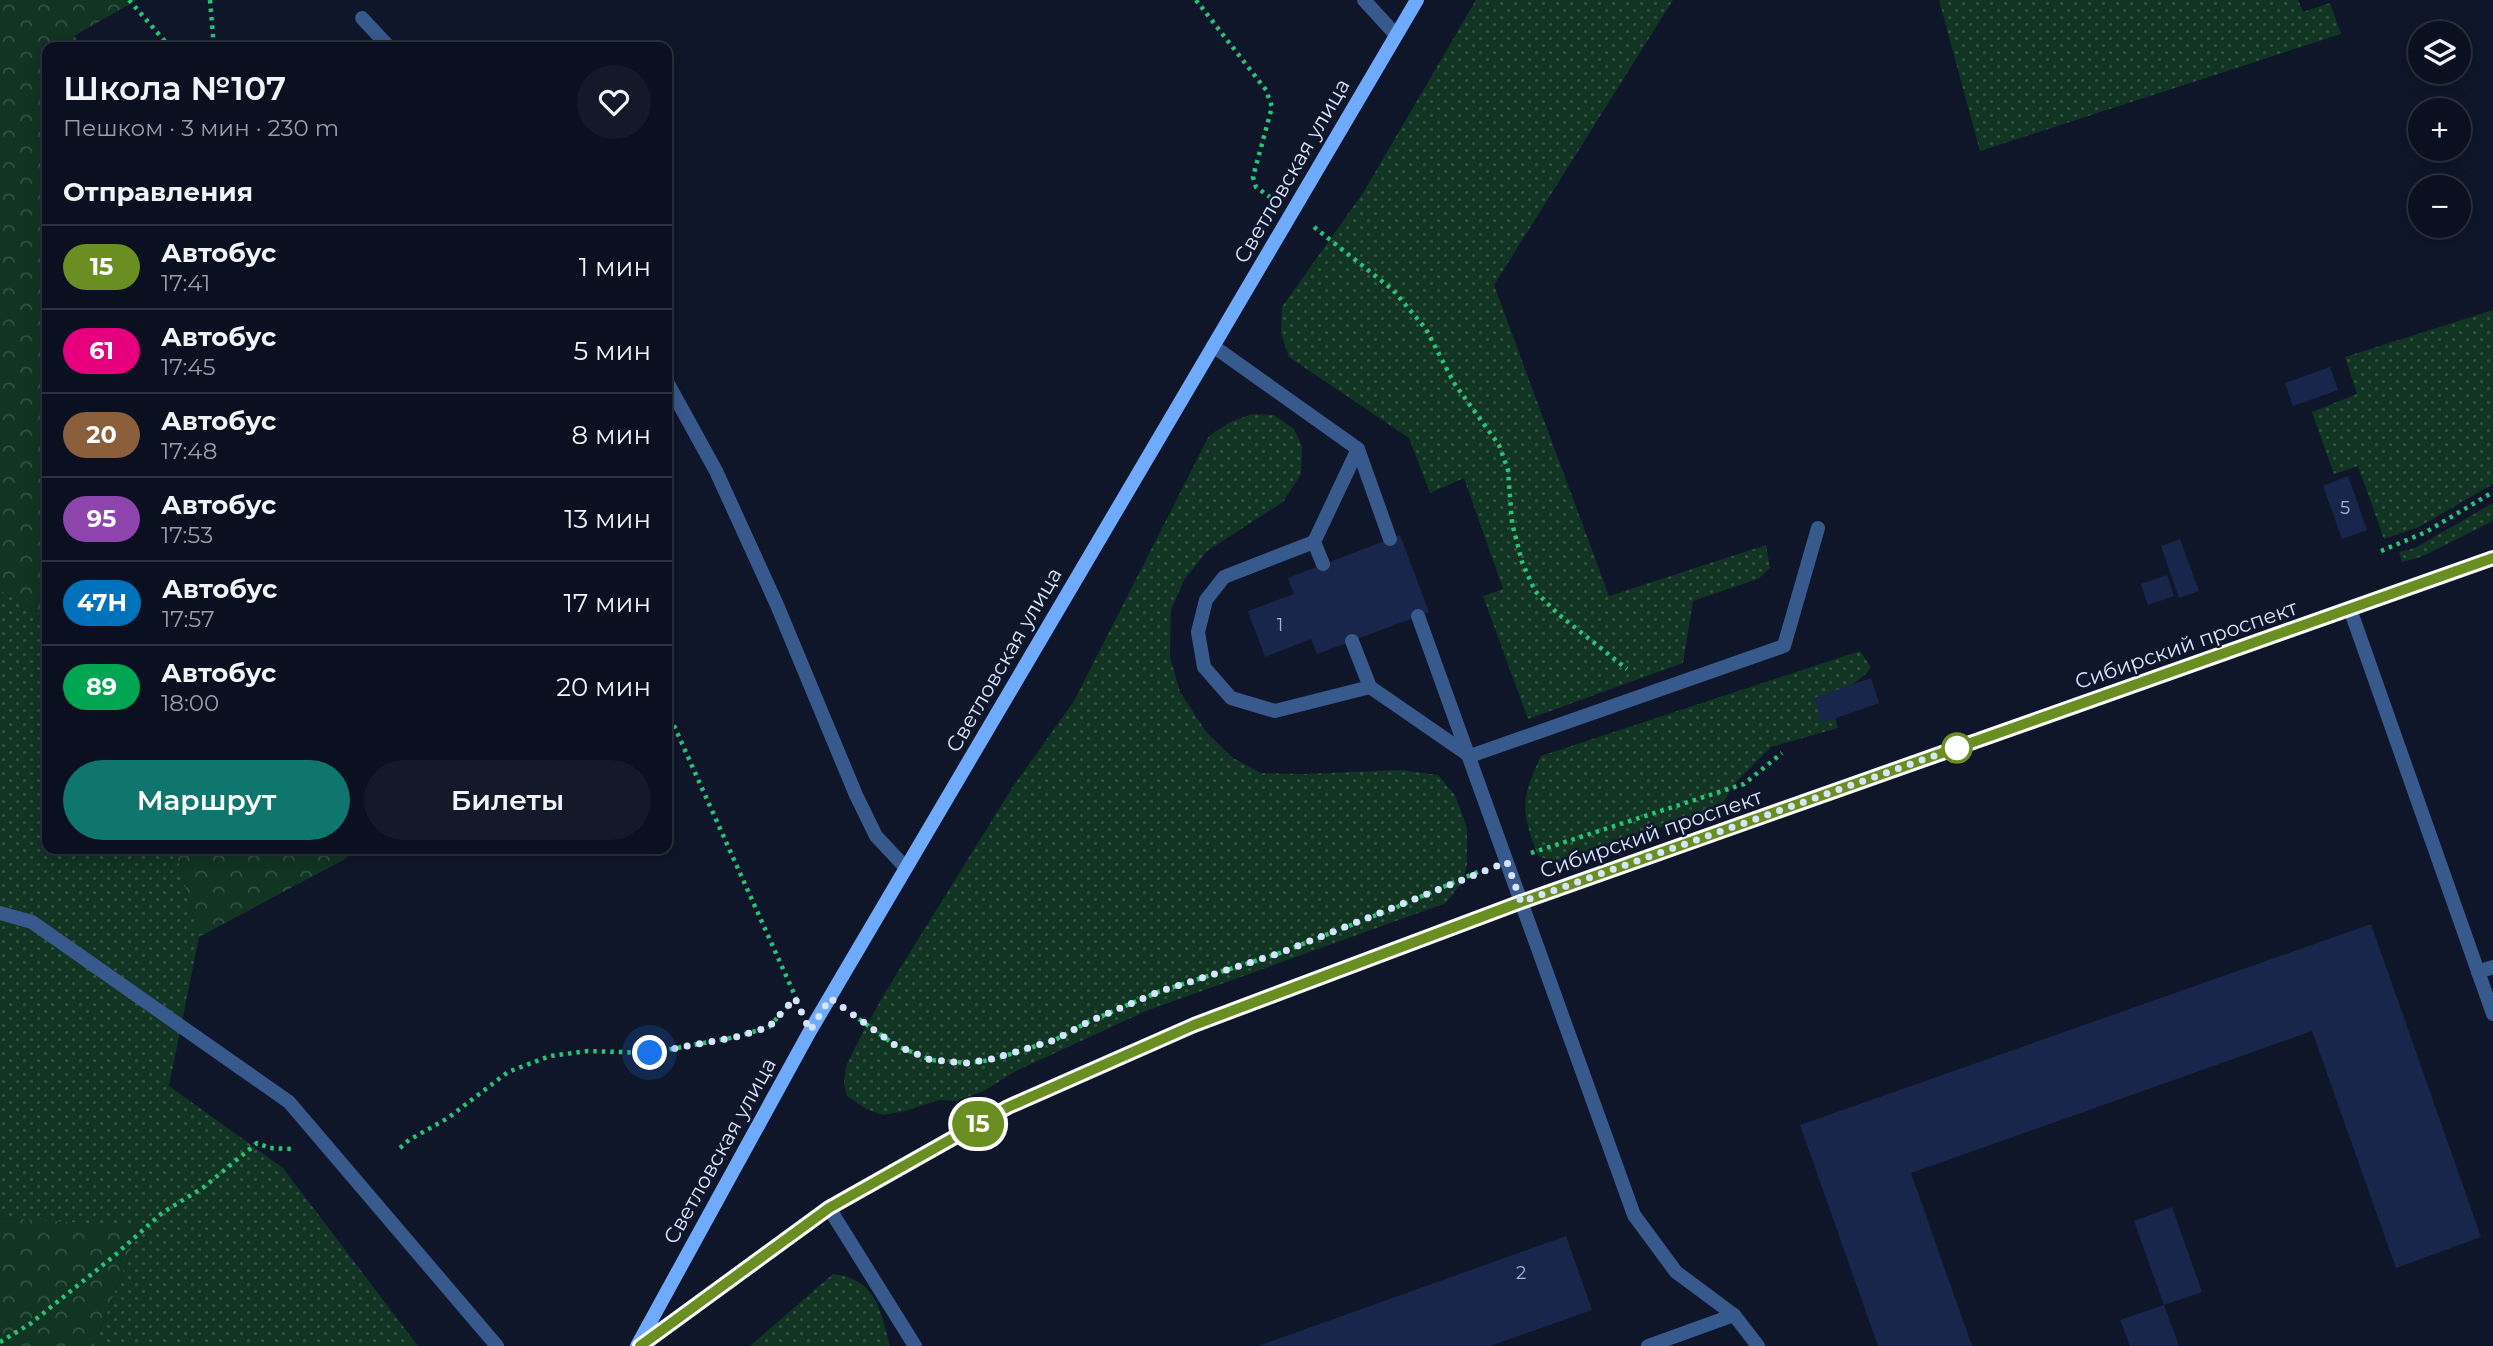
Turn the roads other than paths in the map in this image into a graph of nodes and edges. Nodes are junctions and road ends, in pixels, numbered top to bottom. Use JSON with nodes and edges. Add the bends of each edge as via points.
{"nodes":[{"id":1,"x":1364,"y":0,"type":"edge"},
{"id":2,"x":1417,"y":0,"type":"edge"},
{"id":3,"x":362,"y":18,"type":"dead end"},
{"id":4,"x":1396,"y":35,"type":"junction"},
{"id":5,"x":384,"y":42,"type":"edge"},
{"id":6,"x":1213,"y":346,"type":"junction"},
{"id":7,"x":672,"y":391,"type":"edge"},
{"id":8,"x":1358,"y":449,"type":"junction"},
{"id":9,"x":1818,"y":528,"type":"dead end"},
{"id":10,"x":1390,"y":539,"type":"dead end"},
{"id":11,"x":1314,"y":542,"type":"junction"},
{"id":12,"x":2493,"y":558,"type":"edge"},
{"id":13,"x":1323,"y":564,"type":"dead end"},
{"id":14,"x":2350,"y":609,"type":"junction"},
{"id":15,"x":1418,"y":616,"type":"dead end"},
{"id":16,"x":1352,"y":641,"type":"dead end"},
{"id":17,"x":1370,"y":687,"type":"junction"},
{"id":18,"x":1470,"y":756,"type":"junction"},
{"id":19,"x":906,"y":868,"type":"junction"},
{"id":20,"x":1521,"y":902,"type":"junction"},
{"id":21,"x":0,"y":913,"type":"edge"},
{"id":22,"x":2493,"y":967,"type":"edge"},
{"id":23,"x":2478,"y":972,"type":"junction"},
{"id":24,"x":2493,"y":1014,"type":"edge"},
{"id":25,"x":829,"y":1208,"type":"junction"},
{"id":26,"x":1734,"y":1315,"type":"junction"},
{"id":27,"x":1651,"y":1345,"type":"edge"},
{"id":28,"x":497,"y":1346,"type":"edge"},
{"id":29,"x":639,"y":1346,"type":"edge"},
{"id":30,"x":915,"y":1346,"type":"edge"},
{"id":31,"x":1758,"y":1346,"type":"edge"}],
"edges":[{"from":1,"to":4,"type":"street"},
{"from":2,"to":4,"type":"main road","name":"Светловская улица"},
{"from":3,"to":5,"type":"street"},
{"from":4,"to":6,"type":"main road","name":"Светловская улица"},
{"from":6,"to":8,"type":"street"},
{"from":6,"to":19,"type":"main road","name":"Светловская улица"},
{"from":7,"to":19,"type":"street","via":[[716,471],[876,836]]},
{"from":8,"to":10,"type":"street"},
{"from":8,"to":11,"type":"street"},
{"from":9,"to":18,"type":"street","via":[[1784,646]]},
{"from":11,"to":13,"type":"street"},
{"from":11,"to":17,"type":"street","via":[[1224,577],[1206,600],[1198,632],[1204,667],[1231,698],[1275,711]]},
{"from":12,"to":14,"type":"main road","name":"Сибирский проспект"},
{"from":14,"to":20,"type":"main road","name":"Сибирский проспект"},
{"from":14,"to":23,"type":"street"},
{"from":15,"to":18,"type":"street"},
{"from":16,"to":17,"type":"street"},
{"from":17,"to":18,"type":"street"},
{"from":18,"to":20,"type":"street"},
{"from":19,"to":29,"type":"main road","name":"Светловская улица","via":[[810,1031]]},
{"from":20,"to":25,"type":"main road","name":"Сибирский проспект","via":[[1181,1030],[1008,1107]]},
{"from":20,"to":26,"type":"street","via":[[1634,1215],[1676,1272]]},
{"from":21,"to":28,"type":"street","via":[[32,922],[289,1102]]},
{"from":22,"to":23,"type":"street"},
{"from":23,"to":24,"type":"street"},
{"from":25,"to":29,"type":"main road","name":"Сибирский проспект"},
{"from":25,"to":30,"type":"street"},
{"from":26,"to":27,"type":"street"},
{"from":26,"to":31,"type":"street"}]}
